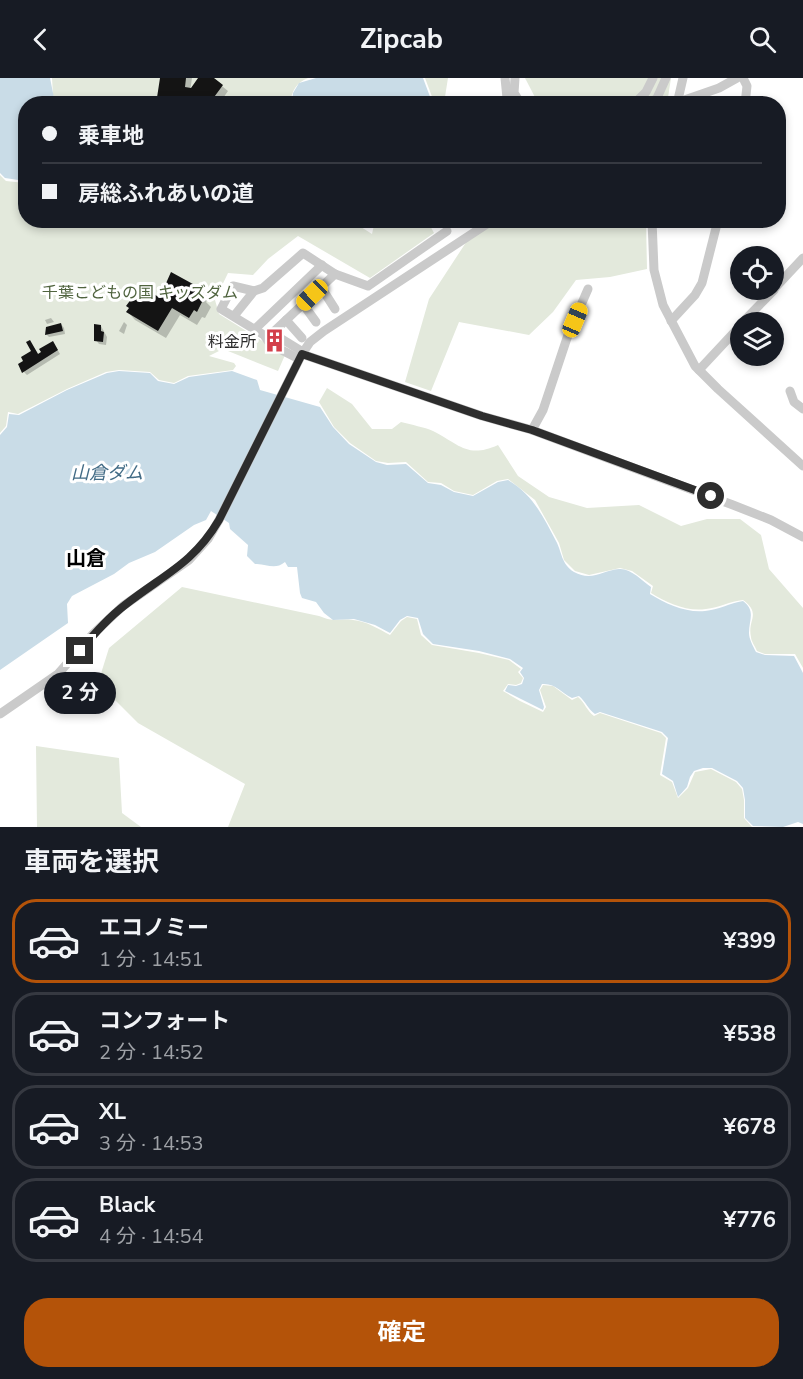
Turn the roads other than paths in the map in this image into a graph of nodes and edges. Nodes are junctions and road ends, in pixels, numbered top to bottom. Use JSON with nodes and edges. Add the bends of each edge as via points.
{"nodes":[{"id":1,"x":505,"y":78,"type":"edge"},
{"id":2,"x":515,"y":78,"type":"edge"},
{"id":3,"x":653,"y":78,"type":"edge"},
{"id":4,"x":666,"y":78,"type":"edge"},
{"id":5,"x":683,"y":78,"type":"edge"},
{"id":6,"x":737,"y":78,"type":"edge"},
{"id":7,"x":743,"y":78,"type":"edge"},
{"id":8,"x":507,"y":96,"type":"edge"},
{"id":9,"x":516,"y":96,"type":"edge"},
{"id":10,"x":643,"y":96,"type":"edge"},
{"id":11,"x":658,"y":96,"type":"edge"},
{"id":12,"x":678,"y":96,"type":"edge"},
{"id":13,"x":693,"y":96,"type":"edge"},
{"id":14,"x":746,"y":96,"type":"edge"},
{"id":15,"x":481,"y":228,"type":"edge"},
{"id":16,"x":652,"y":228,"type":"edge"},
{"id":17,"x":716,"y":228,"type":"edge"},
{"id":18,"x":447,"y":231,"type":"dead end"},
{"id":19,"x":803,"y":258,"type":"edge"},
{"id":20,"x":322,"y":265,"type":"junction"},
{"id":21,"x":335,"y":274,"type":"junction"},
{"id":22,"x":784,"y":278,"type":"edge"},
{"id":23,"x":321,"y":287,"type":"junction"},
{"id":24,"x":588,"y":289,"type":"dead end"},
{"id":25,"x":254,"y":291,"type":"junction"},
{"id":26,"x":764,"y":300,"type":"edge"},
{"id":27,"x":303,"y":304,"type":"junction"},
{"id":28,"x":335,"y":309,"type":"dead end"},
{"id":29,"x":753,"y":312,"type":"edge"},
{"id":30,"x":234,"y":316,"type":"junction"},
{"id":31,"x":285,"y":320,"type":"junction"},
{"id":32,"x":670,"y":321,"type":"junction"},
{"id":33,"x":316,"y":322,"type":"dead end"},
{"id":34,"x":255,"y":329,"type":"junction"},
{"id":35,"x":268,"y":335,"type":"junction"},
{"id":36,"x":730,"y":337,"type":"edge"},
{"id":37,"x":302,"y":338,"type":"dead end"},
{"id":38,"x":301,"y":355,"type":"junction"},
{"id":39,"x":699,"y":370,"type":"junction"},
{"id":40,"x":790,"y":391,"type":"dead end"},
{"id":41,"x":803,"y":409,"type":"edge"},
{"id":42,"x":532,"y":430,"type":"junction"},
{"id":43,"x":803,"y":466,"type":"edge"},
{"id":44,"x":803,"y":537,"type":"edge"},
{"id":45,"x":0,"y":714,"type":"edge"}],
"edges":[{"from":1,"to":8,"type":"street"},
{"from":2,"to":9,"type":"street"},
{"from":3,"to":10,"type":"street"},
{"from":4,"to":11,"type":"street"},
{"from":5,"to":12,"type":"street"},
{"from":6,"to":13,"type":"street"},
{"from":7,"to":14,"type":"street"},
{"from":15,"to":38,"type":"street","via":[[324,331]]},
{"from":16,"to":32,"type":"street","via":[[654,270]]},
{"from":17,"to":32,"type":"street","via":[[702,283],[696,295]]},
{"from":18,"to":21,"type":"street","via":[[368,286]]},
{"from":19,"to":22,"type":"street"},
{"from":20,"to":21,"type":"street"},
{"from":20,"to":25,"type":"street","via":[[303,253],[263,288]]},
{"from":20,"to":34,"type":"street"},
{"from":21,"to":23,"type":"street"},
{"from":23,"to":27,"type":"street"},
{"from":23,"to":28,"type":"street"},
{"from":24,"to":42,"type":"street"},
{"from":25,"to":30,"type":"street"},
{"from":25,"to":30,"type":"street","via":[[233,286],[221,309]]},
{"from":26,"to":29,"type":"street"},
{"from":27,"to":31,"type":"street"},
{"from":27,"to":33,"type":"street"},
{"from":30,"to":34,"type":"street"},
{"from":31,"to":35,"type":"street"},
{"from":31,"to":37,"type":"street"},
{"from":32,"to":39,"type":"street"},
{"from":34,"to":35,"type":"street"},
{"from":35,"to":38,"type":"street","via":[[270,344]]},
{"from":36,"to":39,"type":"street"},
{"from":38,"to":42,"type":"street"},
{"from":38,"to":45,"type":"street","via":[[208,539],[189,560],[123,606],[58,674]]},
{"from":39,"to":43,"type":"street"},
{"from":40,"to":41,"type":"street","via":[[794,402]]},
{"from":42,"to":44,"type":"street","via":[[771,520]]}]}
